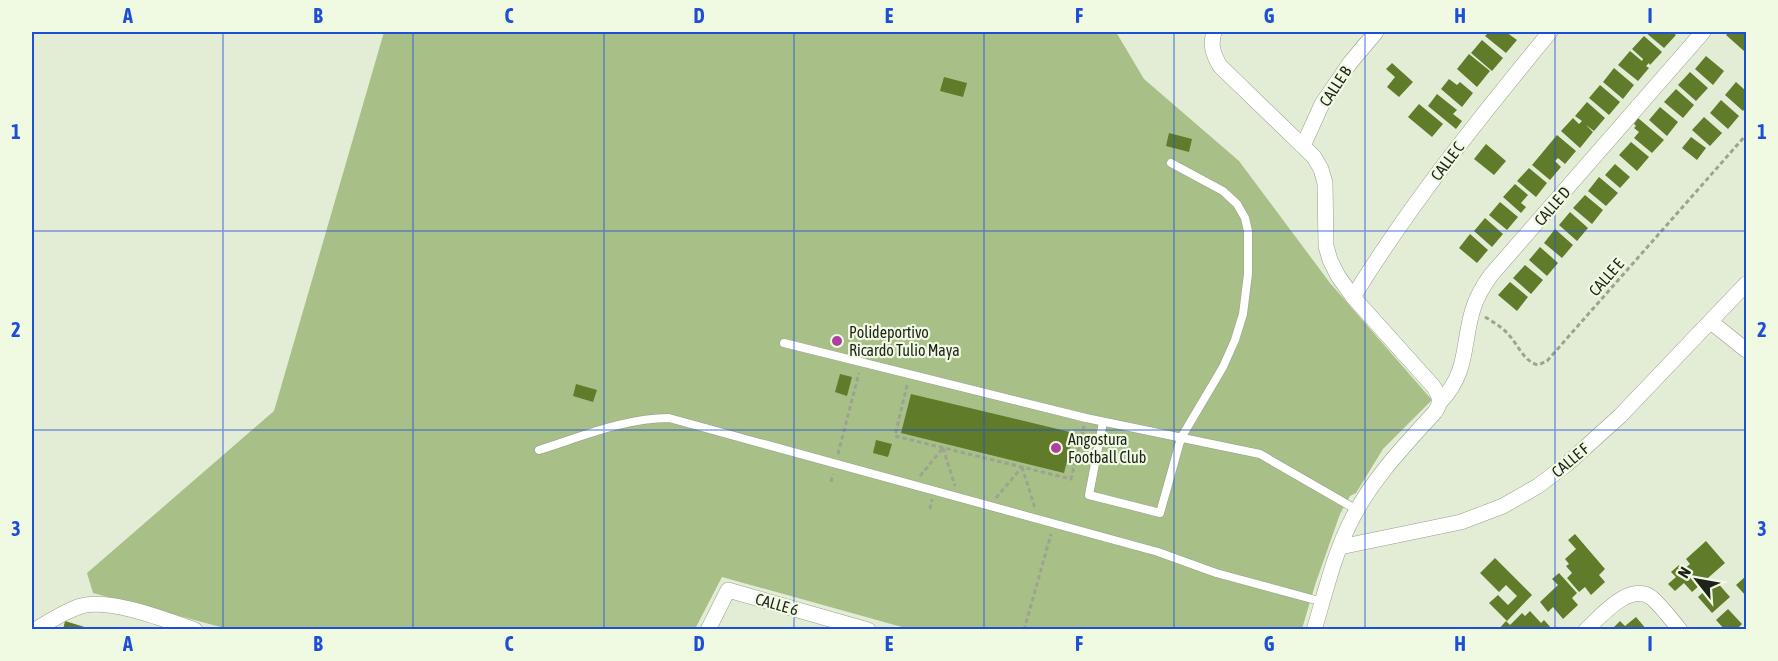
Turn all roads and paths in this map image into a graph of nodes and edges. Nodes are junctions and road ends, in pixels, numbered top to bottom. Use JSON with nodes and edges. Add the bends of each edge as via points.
{"nodes":[{"id":1,"x":1376,"y":32,"type":"edge"},
{"id":2,"x":1550,"y":32,"type":"edge"},
{"id":3,"x":1703,"y":32,"type":"edge"},
{"id":4,"x":1212,"y":39,"type":"edge"},
{"id":5,"x":1746,"y":135,"type":"edge"},
{"id":6,"x":1303,"y":146,"type":"junction"},
{"id":7,"x":1171,"y":163,"type":"dead end"},
{"id":8,"x":1746,"y":284,"type":"edge"},
{"id":9,"x":1353,"y":297,"type":"junction"},
{"id":10,"x":1472,"y":311,"type":"junction"},
{"id":11,"x":1711,"y":322,"type":"junction"},
{"id":12,"x":784,"y":343,"type":"dead end"},
{"id":13,"x":1746,"y":350,"type":"edge"},
{"id":14,"x":862,"y":362,"type":"junction"},
{"id":15,"x":910,"y":375,"type":"junction"},
{"id":16,"x":1438,"y":407,"type":"junction"},
{"id":17,"x":1086,"y":418,"type":"junction"},
{"id":18,"x":1103,"y":422,"type":"junction"},
{"id":19,"x":1181,"y":438,"type":"junction"},
{"id":20,"x":944,"y":448,"type":"junction"},
{"id":21,"x":539,"y":450,"type":"dead end"},
{"id":22,"x":836,"y":463,"type":"junction"},
{"id":23,"x":1022,"y":467,"type":"junction"},
{"id":24,"x":919,"y":477,"type":"dead end"},
{"id":25,"x":831,"y":482,"type":"dead end"},
{"id":26,"x":956,"y":488,"type":"dead end"},
{"id":27,"x":995,"y":499,"type":"dead end"},
{"id":28,"x":1356,"y":510,"type":"junction"},
{"id":29,"x":1035,"y":511,"type":"dead end"},
{"id":30,"x":1054,"y":523,"type":"junction"},
{"id":31,"x":1340,"y":547,"type":"junction"},
{"id":32,"x":1323,"y":602,"type":"junction"},
{"id":33,"x":35,"y":630,"type":"edge"},
{"id":34,"x":195,"y":630,"type":"edge"},
{"id":35,"x":708,"y":630,"type":"edge"},
{"id":36,"x":868,"y":630,"type":"edge"},
{"id":37,"x":1024,"y":630,"type":"edge"},
{"id":38,"x":1314,"y":630,"type":"edge"},
{"id":39,"x":1586,"y":630,"type":"edge"},
{"id":40,"x":1680,"y":630,"type":"edge"}],
"edges":[{"from":1,"to":6,"type":"street","name":"CALLE B","via":[[1322,104]]},
{"from":2,"to":9,"type":"street","name":"CALLE C","via":[[1420,197]]},
{"from":3,"to":10,"type":"street","name":"CALLE D","via":[[1491,275]]},
{"from":4,"to":6,"type":"street","via":[[1214,57],[1220,66]]},
{"from":5,"to":10,"type":"path","name":"CALLE E","via":[[1547,362],[1532,363],[1501,327]]},
{"from":6,"to":9,"type":"street","via":[[1314,157],[1325,183],[1326,246],[1330,260]]},
{"from":7,"to":19,"type":"lane","via":[[1223,191],[1237,204],[1245,218],[1249,248],[1243,315],[1218,375]]},
{"from":8,"to":11,"type":"street","name":"CALLE F"},
{"from":9,"to":16,"type":"street","via":[[1433,386],[1440,396]]},
{"from":10,"to":16,"type":"street","name":"CALLE D","via":[[1462,366]]},
{"from":11,"to":13,"type":"street"},
{"from":11,"to":31,"type":"street","name":"CALLE F","via":[[1620,416],[1538,486],[1503,507],[1461,522]]},
{"from":12,"to":14,"type":"lane"},
{"from":14,"to":15,"type":"lane"},
{"from":14,"to":22,"type":"path"},
{"from":15,"to":17,"type":"lane"},
{"from":15,"to":20,"type":"path","via":[[895,436]]},
{"from":16,"to":28,"type":"street","name":"CALLE D","via":[[1376,480]]},
{"from":17,"to":18,"type":"lane"},
{"from":17,"to":23,"type":"path","via":[[1071,479]]},
{"from":18,"to":19,"type":"lane"},
{"from":18,"to":19,"type":"lane","via":[[1089,495],[1160,513]]},
{"from":19,"to":28,"type":"lane","via":[[1260,454]]},
{"from":20,"to":23,"type":"path"},
{"from":20,"to":24,"type":"path"},
{"from":20,"to":26,"type":"path"},
{"from":21,"to":22,"type":"lane","via":[[632,422],[669,418]]},
{"from":22,"to":25,"type":"path"},
{"from":22,"to":30,"type":"lane"},
{"from":23,"to":27,"type":"path"},
{"from":23,"to":29,"type":"path"},
{"from":28,"to":31,"type":"street","name":"CALLE D"},
{"from":30,"to":32,"type":"lane"},
{"from":30,"to":37,"type":"path"},
{"from":31,"to":32,"type":"street","name":"CALLE D"},
{"from":32,"to":38,"type":"street","name":"CALLE D"},
{"from":33,"to":34,"type":"street","via":[[65,612],[92,604],[125,609]]},
{"from":35,"to":36,"type":"street","name":"CALLE 6","via":[[728,590]]},
{"from":39,"to":40,"type":"street","via":[[1633,593],[1656,602]]}]}
